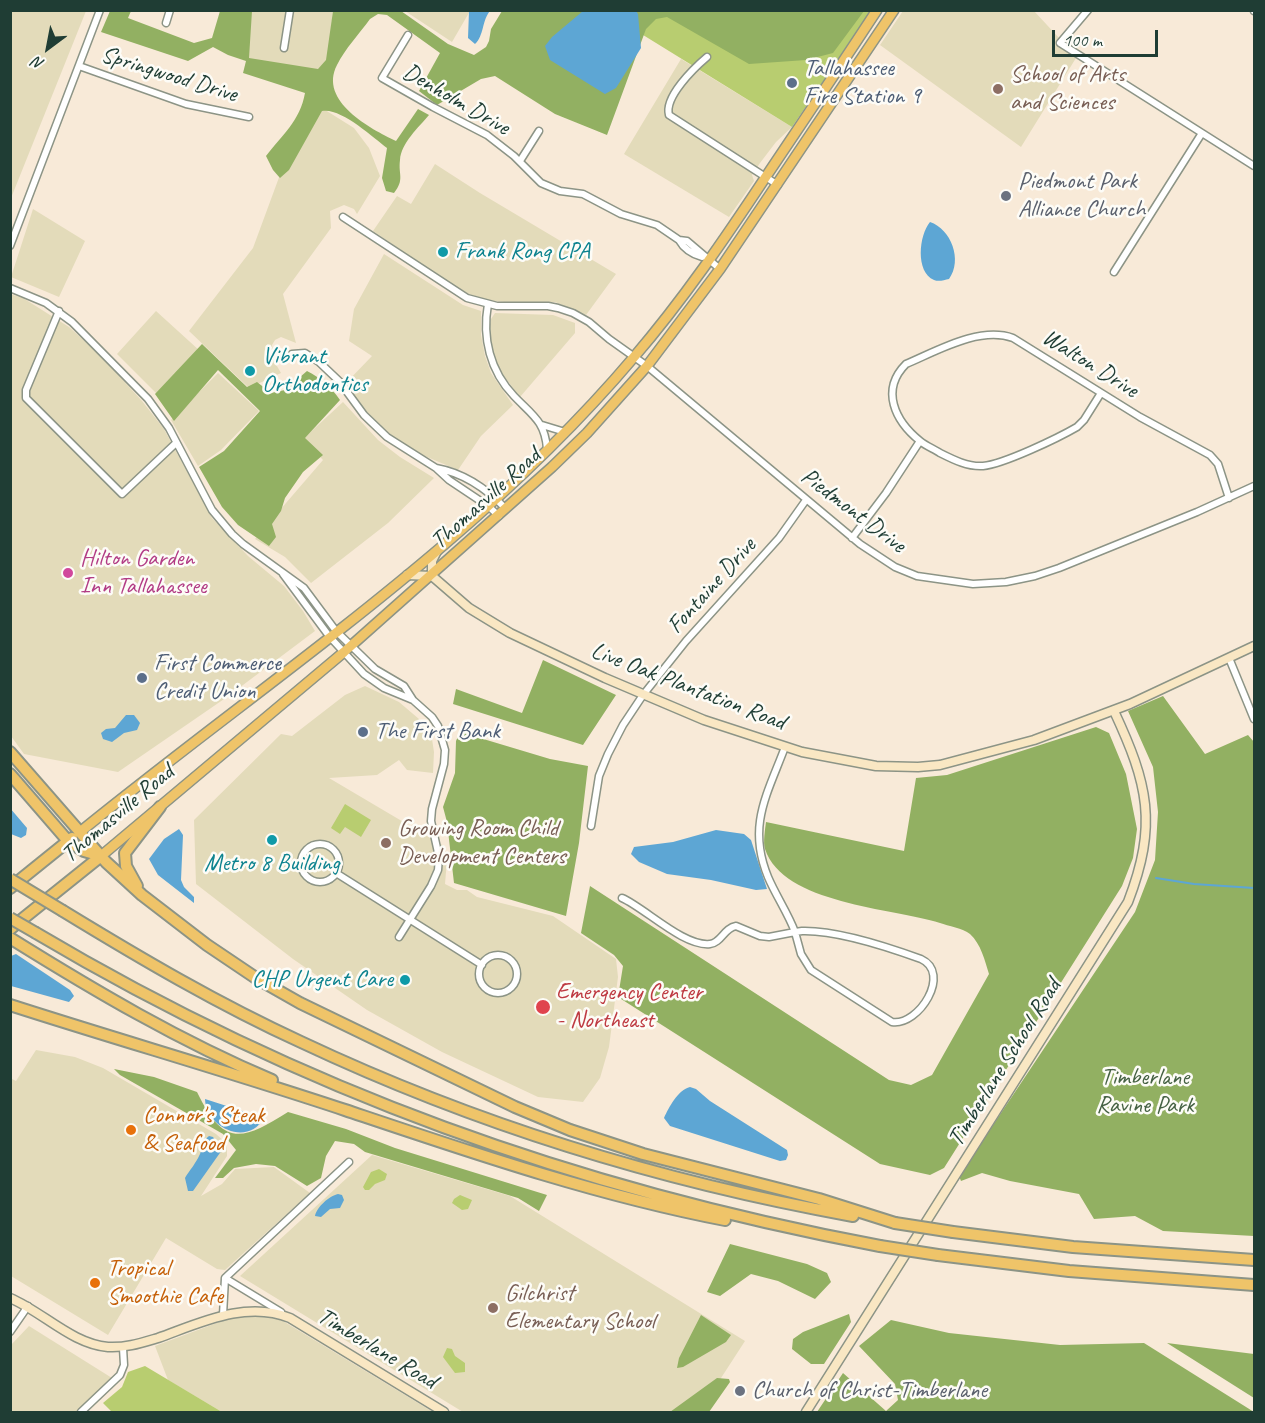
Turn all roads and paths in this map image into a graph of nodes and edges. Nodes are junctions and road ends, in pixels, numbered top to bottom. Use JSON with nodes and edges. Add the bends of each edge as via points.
{"nodes":[{"id":1,"x":100,"y":10,"type":"edge"},
{"id":2,"x":170,"y":10,"type":"edge"},
{"id":3,"x":290,"y":10,"type":"edge"},
{"id":4,"x":877,"y":10,"type":"edge"},
{"id":5,"x":894,"y":10,"type":"edge"},
{"id":6,"x":1088,"y":10,"type":"edge"},
{"id":7,"x":166,"y":23,"type":"dead end"},
{"id":8,"x":408,"y":35,"type":"dead end"},
{"id":9,"x":284,"y":48,"type":"dead end"},
{"id":10,"x":849,"y":52,"type":"junction"},
{"id":11,"x":707,"y":57,"type":"dead end"},
{"id":12,"x":860,"y":60,"type":"junction"},
{"id":13,"x":79,"y":66,"type":"junction"},
{"id":14,"x":249,"y":117,"type":"dead end"},
{"id":15,"x":803,"y":121,"type":"junction"},
{"id":16,"x":815,"y":128,"type":"junction"},
{"id":17,"x":539,"y":131,"type":"dead end"},
{"id":18,"x":1202,"y":133,"type":"junction"},
{"id":19,"x":520,"y":161,"type":"junction"},
{"id":20,"x":1254,"y":166,"type":"edge"},
{"id":21,"x":766,"y":177,"type":"junction"},
{"id":22,"x":778,"y":185,"type":"junction"},
{"id":23,"x":343,"y":217,"type":"dead end"},
{"id":24,"x":10,"y":246,"type":"edge"},
{"id":25,"x":706,"y":259,"type":"junction"},
{"id":26,"x":720,"y":269,"type":"junction"},
{"id":27,"x":1114,"y":272,"type":"dead end"},
{"id":28,"x":10,"y":288,"type":"edge"},
{"id":29,"x":488,"y":304,"type":"junction"},
{"id":30,"x":58,"y":311,"type":"junction"},
{"id":31,"x":292,"y":354,"type":"dead end"},
{"id":32,"x":634,"y":357,"type":"junction"},
{"id":33,"x":647,"y":366,"type":"junction"},
{"id":34,"x":1101,"y":393,"type":"junction"},
{"id":35,"x":542,"y":425,"type":"junction"},
{"id":36,"x":565,"y":432,"type":"junction"},
{"id":37,"x":920,"y":441,"type":"junction"},
{"id":38,"x":176,"y":443,"type":"junction"},
{"id":39,"x":577,"y":443,"type":"junction"},
{"id":40,"x":547,"y":450,"type":"junction"},
{"id":41,"x":435,"y":468,"type":"junction"},
{"id":42,"x":1254,"y":486,"type":"edge"},
{"id":43,"x":496,"y":498,"type":"junction"},
{"id":44,"x":1229,"y":498,"type":"junction"},
{"id":45,"x":806,"y":500,"type":"junction"},
{"id":46,"x":488,"y":506,"type":"junction"},
{"id":47,"x":502,"y":512,"type":"junction"},
{"id":48,"x":852,"y":538,"type":"junction"},
{"id":49,"x":438,"y":550,"type":"junction"},
{"id":50,"x":407,"y":575,"type":"junction"},
{"id":51,"x":432,"y":576,"type":"junction"},
{"id":52,"x":333,"y":634,"type":"junction"},
{"id":53,"x":1254,"y":646,"type":"edge"},
{"id":54,"x":348,"y":649,"type":"junction"},
{"id":55,"x":1229,"y":658,"type":"junction"},
{"id":56,"x":643,"y":695,"type":"junction"},
{"id":57,"x":413,"y":700,"type":"junction"},
{"id":58,"x":1114,"y":711,"type":"junction"},
{"id":59,"x":1254,"y":718,"type":"edge"},
{"id":60,"x":785,"y":747,"type":"junction"},
{"id":61,"x":10,"y":752,"type":"edge"},
{"id":62,"x":10,"y":774,"type":"edge"},
{"id":63,"x":160,"y":807,"type":"junction"},
{"id":64,"x":591,"y":826,"type":"dead end"},
{"id":65,"x":80,"y":832,"type":"junction"},
{"id":66,"x":68,"y":841,"type":"junction"},
{"id":67,"x":101,"y":856,"type":"junction"},
{"id":68,"x":336,"y":873,"type":"junction"},
{"id":69,"x":10,"y":879,"type":"edge"},
{"id":70,"x":10,"y":888,"type":"edge"},
{"id":71,"x":142,"y":894,"type":"junction"},
{"id":72,"x":622,"y":898,"type":"dead end"},
{"id":73,"x":10,"y":918,"type":"edge"},
{"id":74,"x":410,"y":920,"type":"junction"},
{"id":75,"x":10,"y":929,"type":"edge"},
{"id":76,"x":795,"y":932,"type":"junction"},
{"id":77,"x":399,"y":937,"type":"dead end"},
{"id":78,"x":10,"y":938,"type":"edge"},
{"id":79,"x":482,"y":965,"type":"junction"},
{"id":80,"x":10,"y":1006,"type":"edge"},
{"id":81,"x":345,"y":1110,"type":"junction"},
{"id":82,"x":349,"y":1162,"type":"dead end"},
{"id":83,"x":895,"y":1223,"type":"junction"},
{"id":84,"x":829,"y":1236,"type":"junction"},
{"id":85,"x":1254,"y":1260,"type":"edge"},
{"id":86,"x":225,"y":1278,"type":"junction"},
{"id":87,"x":1254,"y":1285,"type":"edge"},
{"id":88,"x":10,"y":1290,"type":"edge"},
{"id":89,"x":10,"y":1298,"type":"edge"},
{"id":90,"x":28,"y":1306,"type":"junction"},
{"id":91,"x":223,"y":1315,"type":"junction"},
{"id":92,"x":290,"y":1318,"type":"junction"},
{"id":93,"x":10,"y":1332,"type":"edge"},
{"id":94,"x":123,"y":1348,"type":"junction"},
{"id":95,"x":81,"y":1413,"type":"edge"},
{"id":96,"x":444,"y":1413,"type":"edge"},
{"id":97,"x":806,"y":1413,"type":"edge"}],
"edges":[{"from":1,"to":13,"type":"street"},
{"from":2,"to":7,"type":"street"},
{"from":3,"to":9,"type":"street"},
{"from":4,"to":10,"type":"main road","name":"Thomasville Road"},
{"from":5,"to":12,"type":"main road","name":"Thomasville Road"},
{"from":6,"to":18,"type":"street","via":[[1060,43]]},
{"from":8,"to":19,"type":"street","name":"Denholm Drive","via":[[382,78],[488,135]]},
{"from":10,"to":12,"type":"main road"},
{"from":10,"to":15,"type":"main road","name":"Thomasville Road"},
{"from":11,"to":21,"type":"street","via":[[689,72],[669,104],[669,115]]},
{"from":12,"to":16,"type":"main road","name":"Thomasville Road"},
{"from":13,"to":14,"type":"street","name":"Springwood Drive","via":[[186,104]]},
{"from":13,"to":24,"type":"street"},
{"from":15,"to":16,"type":"main road"},
{"from":15,"to":21,"type":"main road","name":"Thomasville Road"},
{"from":16,"to":22,"type":"main road","name":"Thomasville Road"},
{"from":17,"to":19,"type":"street"},
{"from":18,"to":20,"type":"street"},
{"from":18,"to":27,"type":"street"},
{"from":19,"to":25,"type":"street","name":"Denholm Drive","via":[[550,188],[583,194],[621,214],[657,225],[687,241]]},
{"from":21,"to":22,"type":"street"},
{"from":21,"to":25,"type":"main road","name":"Thomasville Road"},
{"from":22,"to":26,"type":"main road","name":"Thomasville Road"},
{"from":23,"to":29,"type":"street","name":"Piedmont Drive","via":[[457,292]]},
{"from":25,"to":26,"type":"street","name":"Denholm Drive"},
{"from":25,"to":32,"type":"main road","name":"Thomasville Road"},
{"from":26,"to":33,"type":"main road","name":"Thomasville Road"},
{"from":28,"to":30,"type":"street"},
{"from":29,"to":32,"type":"street","name":"Piedmont Drive","via":[[548,306],[571,312]]},
{"from":29,"to":35,"type":"street","via":[[487,343],[493,365],[506,388]]},
{"from":30,"to":38,"type":"street","via":[[148,399]]},
{"from":30,"to":38,"type":"street","via":[[26,398],[122,494]]},
{"from":31,"to":41,"type":"street","via":[[305,354],[319,362],[373,424],[403,449]]},
{"from":32,"to":33,"type":"street","name":"Piedmont Drive"},
{"from":32,"to":36,"type":"main road","name":"Thomasville Road"},
{"from":33,"to":39,"type":"main road","name":"Thomasville Road"},
{"from":33,"to":45,"type":"street","name":"Piedmont Drive"},
{"from":34,"to":37,"type":"street","via":[[1077,427],[984,466],[966,465]]},
{"from":34,"to":37,"type":"street","name":"Walton Drive","via":[[1013,338],[989,334],[974,337],[906,364],[892,387],[894,412]]},
{"from":34,"to":44,"type":"street","name":"Walton Drive","via":[[1210,455],[1218,464]]},
{"from":35,"to":36,"type":"street"},
{"from":35,"to":40,"type":"street"},
{"from":36,"to":39,"type":"main road"},
{"from":36,"to":40,"type":"main road","name":"Thomasville Road"},
{"from":37,"to":48,"type":"street"},
{"from":38,"to":52,"type":"street","via":[[221,523],[304,588]]},
{"from":39,"to":47,"type":"main road","name":"Thomasville Road"},
{"from":40,"to":43,"type":"main road","name":"Thomasville Road"},
{"from":41,"to":43,"type":"street","via":[[454,472]]},
{"from":41,"to":46,"type":"street"},
{"from":42,"to":44,"type":"street","name":"Piedmont Drive"},
{"from":43,"to":46,"type":"main road","name":"Thomasville Road"},
{"from":43,"to":47,"type":"street"},
{"from":44,"to":48,"type":"street","name":"Piedmont Drive","via":[[1059,568],[1006,582],[973,584],[917,576],[883,560]]},
{"from":45,"to":48,"type":"street","name":"Piedmont Drive"},
{"from":45,"to":56,"type":"street","name":"Fontaine Drive","via":[[779,538]]},
{"from":46,"to":47,"type":"street"},
{"from":46,"to":49,"type":"main road","name":"Thomasville Road"},
{"from":47,"to":51,"type":"main road","name":"Thomasville Road"},
{"from":49,"to":50,"type":"main road","name":"Thomasville Road"},
{"from":49,"to":51,"type":"street","via":[[432,561]]},
{"from":50,"to":51,"type":"street"},
{"from":50,"to":52,"type":"main road","name":"Thomasville Road"},
{"from":51,"to":54,"type":"main road","name":"Thomasville Road"},
{"from":51,"to":56,"type":"street","name":"Live Oak Plantation Road","via":[[452,596],[486,619]]},
{"from":52,"to":54,"type":"street"},
{"from":52,"to":54,"type":"street"},
{"from":52,"to":65,"type":"main road","name":"Thomasville Road"},
{"from":53,"to":55,"type":"street","name":"Live Oak Plantation Road"},
{"from":54,"to":57,"type":"street","via":[[404,686]]},
{"from":54,"to":57,"type":"street","via":[[372,681]]},
{"from":54,"to":63,"type":"main road","name":"Thomasville Road"},
{"from":55,"to":58,"type":"street","name":"Live Oak Plantation Road"},
{"from":55,"to":59,"type":"street"},
{"from":56,"to":60,"type":"street","name":"Live Oak Plantation Road"},
{"from":56,"to":64,"type":"street","name":"Fontaine Drive","via":[[602,767]]},
{"from":57,"to":74,"type":"street","via":[[438,726],[445,750],[431,822],[438,870]]},
{"from":58,"to":60,"type":"street","name":"Live Oak Plantation Road","via":[[1034,740],[940,765],[876,766]]},
{"from":58,"to":97,"type":"street","name":"Timberlane School Road","via":[[1138,767],[1146,815],[1143,856],[1128,902]]},
{"from":60,"to":76,"type":"street","via":[[760,814],[758,835],[768,878]]},
{"from":61,"to":65,"type":"highway"},
{"from":62,"to":66,"type":"highway"},
{"from":63,"to":67,"type":"main road","name":"Thomasville Road"},
{"from":63,"to":71,"type":"highway","via":[[125,855]]},
{"from":65,"to":66,"type":"highway","name":"Thomasville Road"},
{"from":65,"to":67,"type":"highway"},
{"from":66,"to":67,"type":"highway"},
{"from":66,"to":70,"type":"highway","name":"Thomasville Road"},
{"from":67,"to":71,"type":"highway"},
{"from":67,"to":75,"type":"highway","name":"Thomasville Road"},
{"from":68,"to":68,"type":"street","via":[[339,858],[333,849],[316,844],[304,853],[302,864],[311,879],[324,881]]},
{"from":68,"to":74,"type":"street"},
{"from":69,"to":83,"type":"highway","bridge":true,"via":[[155,967],[254,1020],[428,1096],[534,1134],[666,1174]]},
{"from":71,"to":83,"type":"highway","via":[[207,945],[282,993],[514,1107],[643,1154],[819,1199]]},
{"from":72,"to":76,"type":"street","via":[[699,943],[714,943],[728,928],[736,926],[769,937]]},
{"from":73,"to":84,"type":"highway","bridge":true,"via":[[120,982],[221,1033],[412,1116],[626,1188]]},
{"from":74,"to":77,"type":"street"},
{"from":74,"to":79,"type":"street"},
{"from":76,"to":76,"type":"street","via":[[801,954],[811,970],[892,1022],[903,1023],[915,1016],[932,988],[933,969],[921,958],[824,933]]},
{"from":78,"to":81,"type":"highway","via":[[196,1046]]},
{"from":79,"to":79,"type":"street","via":[[480,979],[489,991],[506,992],[514,985],[517,971],[507,958],[494,956]]},
{"from":80,"to":81,"type":"highway"},
{"from":81,"to":84,"type":"highway","via":[[447,1145],[630,1199],[734,1222]]},
{"from":82,"to":86,"type":"street"},
{"from":83,"to":85,"type":"highway","bridge":true,"via":[[1065,1246]]},
{"from":84,"to":87,"type":"highway","bridge":true,"via":[[938,1255],[1070,1271]]},
{"from":86,"to":91,"type":"street"},
{"from":86,"to":92,"type":"street","name":"Timberlane Road"},
{"from":88,"to":90,"type":"street","name":"Timberlane Road"},
{"from":89,"to":90,"type":"street","name":"Timberlane Road"},
{"from":90,"to":93,"type":"street"},
{"from":90,"to":94,"type":"street","name":"Timberlane Road","via":[[86,1341]]},
{"from":91,"to":92,"type":"street","name":"Timberlane Road","via":[[260,1310]]},
{"from":91,"to":94,"type":"street","name":"Timberlane Road"},
{"from":92,"to":96,"type":"street","name":"Timberlane Road"},
{"from":94,"to":95,"type":"street","via":[[120,1375]]}]}
